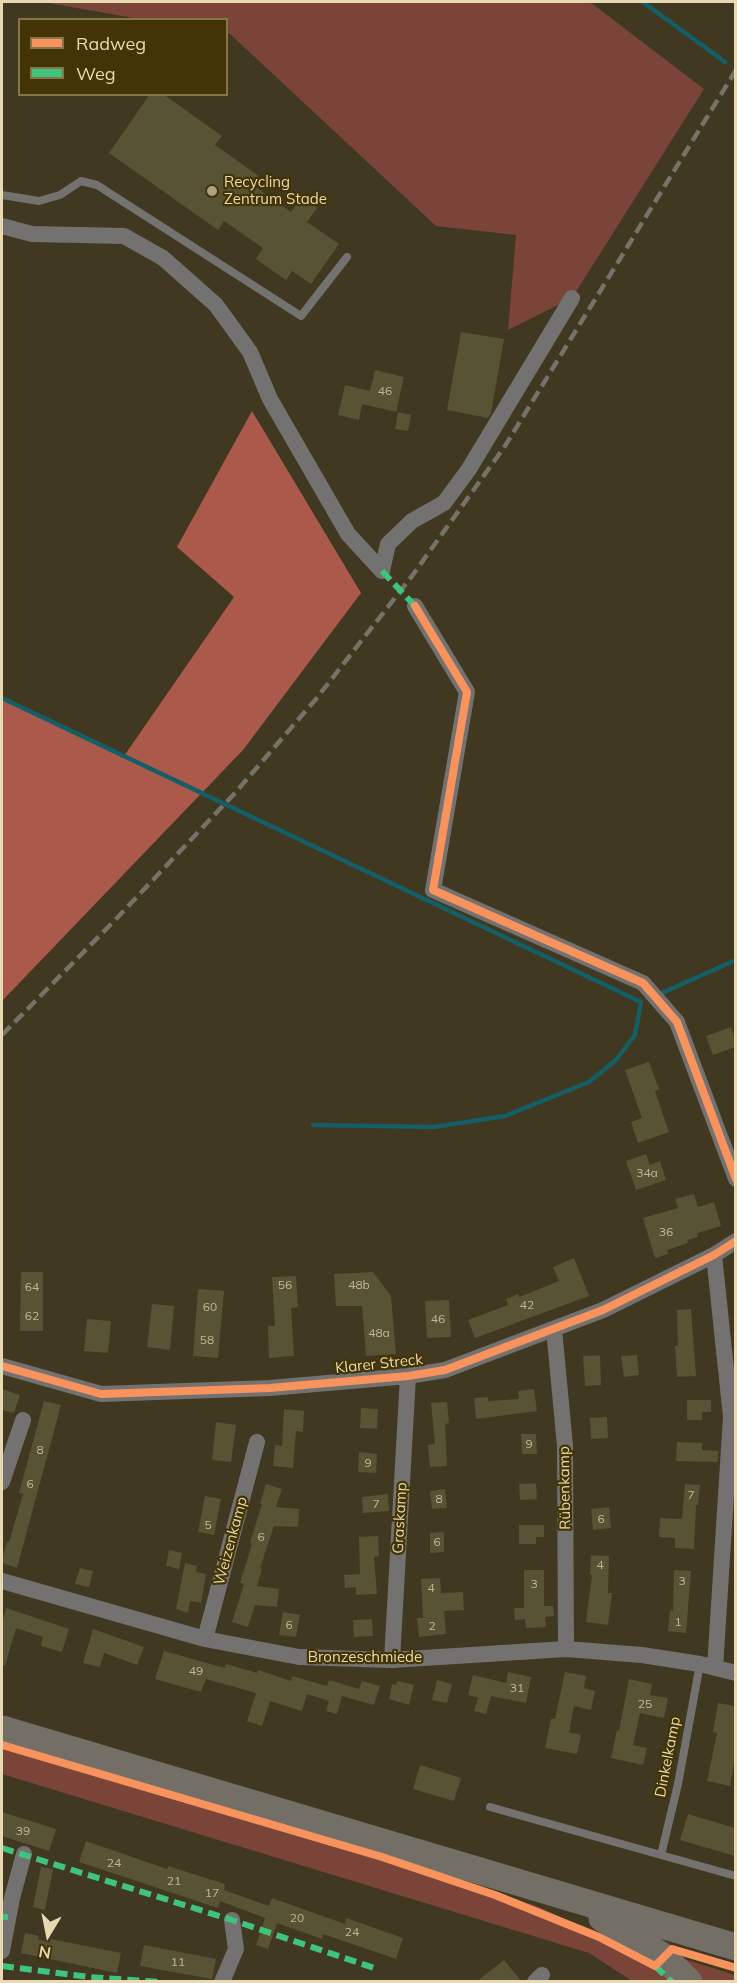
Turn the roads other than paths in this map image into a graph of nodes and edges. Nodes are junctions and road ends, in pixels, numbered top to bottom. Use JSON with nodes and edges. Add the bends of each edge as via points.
{"nodes":[{"id":1,"x":2,"y":195,"type":"edge"},
{"id":2,"x":2,"y":226,"type":"edge"},
{"id":3,"x":347,"y":257,"type":"dead end"},
{"id":4,"x":572,"y":298,"type":"dead end"},
{"id":5,"x":416,"y":606,"type":"dead end"},
{"id":6,"x":735,"y":1179,"type":"edge"},
{"id":7,"x":735,"y":1241,"type":"edge"},
{"id":8,"x":714,"y":1255,"type":"junction"},
{"id":9,"x":555,"y":1329,"type":"junction"},
{"id":10,"x":2,"y":1366,"type":"edge"},
{"id":11,"x":408,"y":1376,"type":"junction"},
{"id":12,"x":22,"y":1420,"type":"dead end"},
{"id":13,"x":258,"y":1442,"type":"dead end"},
{"id":14,"x":2,"y":1482,"type":"edge"},
{"id":15,"x":2,"y":1581,"type":"edge"},
{"id":16,"x":206,"y":1639,"type":"junction"},
{"id":17,"x":566,"y":1648,"type":"junction"},
{"id":18,"x":392,"y":1660,"type":"junction"},
{"id":19,"x":707,"y":1666,"type":"junction"},
{"id":20,"x":735,"y":1673,"type":"edge"},
{"id":21,"x":2,"y":1729,"type":"edge"},
{"id":22,"x":490,"y":1806,"type":"dead end"},
{"id":23,"x":24,"y":1854,"type":"dead end"},
{"id":24,"x":660,"y":1855,"type":"junction"},
{"id":25,"x":735,"y":1876,"type":"edge"},
{"id":26,"x":570,"y":1898,"type":"junction"},
{"id":27,"x":232,"y":1920,"type":"dead end"},
{"id":28,"x":735,"y":1947,"type":"edge"},
{"id":29,"x":2,"y":1951,"type":"edge"},
{"id":30,"x":222,"y":1982,"type":"edge"},
{"id":31,"x":689,"y":1982,"type":"edge"}],
"edges":[{"from":1,"to":3,"type":"lane","via":[[39,201],[60,195],[81,181],[97,185],[301,316]]},
{"from":2,"to":4,"type":"street","via":[[32,234],[124,236],[163,258],[216,305],[250,352],[270,399],[338,519],[382,571],[388,544],[412,521],[444,503],[469,469]]},
{"from":5,"to":6,"type":"street","via":[[467,692],[433,890],[643,983],[677,1022]]},
{"from":7,"to":8,"type":"street","name":"Klarer Streck"},
{"from":8,"to":9,"type":"street","name":"Klarer Streck","via":[[603,1310]]},
{"from":8,"to":19,"type":"street","via":[[731,1417]]},
{"from":9,"to":11,"type":"street","name":"Klarer Streck","via":[[445,1370]]},
{"from":9,"to":17,"type":"street","name":"Rübenkamp","via":[[565,1446]]},
{"from":10,"to":11,"type":"street","name":"Klarer Streck","via":[[101,1395],[270,1388]]},
{"from":11,"to":18,"type":"street","name":"Graskamp"},
{"from":12,"to":14,"type":"street"},
{"from":13,"to":16,"type":"street","name":"Weizenkamp"},
{"from":15,"to":16,"type":"street","name":"Bronzeschmiede"},
{"from":16,"to":18,"type":"street","name":"Bronzeschmiede","via":[[299,1657]]},
{"from":17,"to":18,"type":"street","name":"Bronzeschmiede"},
{"from":17,"to":19,"type":"street","name":"Bronzeschmiede"},
{"from":19,"to":20,"type":"street","name":"Bronzeschmiede"},
{"from":19,"to":24,"type":"lane","name":"Dinkelkamp"},
{"from":21,"to":26,"type":"main road"},
{"from":22,"to":24,"type":"lane"},
{"from":23,"to":29,"type":"street"},
{"from":24,"to":25,"type":"lane"},
{"from":26,"to":28,"type":"main road"},
{"from":26,"to":31,"type":"main road","via":[[664,1957]]},
{"from":27,"to":30,"type":"street","via":[[236,1949]]}]}
